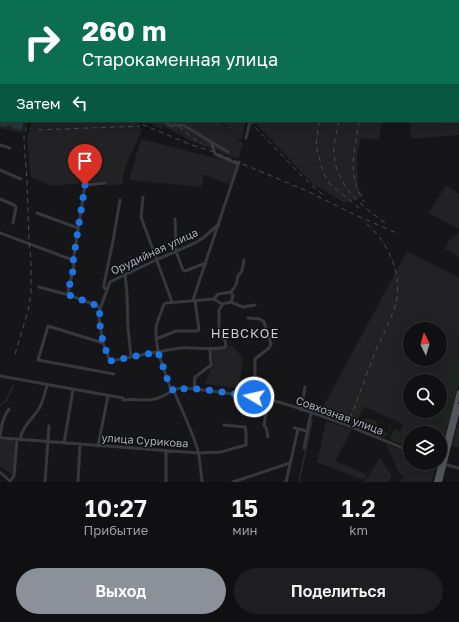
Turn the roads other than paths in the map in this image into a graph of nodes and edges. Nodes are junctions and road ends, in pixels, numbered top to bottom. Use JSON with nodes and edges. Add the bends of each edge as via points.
{"nodes":[{"id":1,"x":165,"y":122,"type":"edge"},
{"id":2,"x":250,"y":122,"type":"edge"},
{"id":3,"x":246,"y":138,"type":"dead end"},
{"id":4,"x":212,"y":142,"type":"junction"},
{"id":5,"x":0,"y":145,"type":"edge"},
{"id":6,"x":10,"y":148,"type":"dead end"},
{"id":7,"x":228,"y":152,"type":"dead end"},
{"id":8,"x":0,"y":170,"type":"edge"},
{"id":9,"x":21,"y":179,"type":"dead end"},
{"id":10,"x":105,"y":183,"type":"dead end"},
{"id":11,"x":143,"y":197,"type":"dead end"},
{"id":12,"x":0,"y":199,"type":"edge"},
{"id":13,"x":120,"y":200,"type":"dead end"},
{"id":14,"x":37,"y":213,"type":"dead end"},
{"id":15,"x":175,"y":218,"type":"dead end"},
{"id":16,"x":13,"y":223,"type":"dead end"},
{"id":17,"x":219,"y":224,"type":"junction"},
{"id":18,"x":78,"y":228,"type":"junction"},
{"id":19,"x":0,"y":233,"type":"edge"},
{"id":20,"x":176,"y":251,"type":"junction"},
{"id":21,"x":156,"y":260,"type":"junction"},
{"id":22,"x":244,"y":260,"type":"dead end"},
{"id":23,"x":73,"y":262,"type":"junction"},
{"id":24,"x":206,"y":263,"type":"junction"},
{"id":25,"x":125,"y":274,"type":"junction"},
{"id":26,"x":39,"y":287,"type":"dead end"},
{"id":27,"x":106,"y":289,"type":"junction"},
{"id":28,"x":231,"y":292,"type":"junction"},
{"id":29,"x":69,"y":295,"type":"junction"},
{"id":30,"x":214,"y":299,"type":"junction"},
{"id":31,"x":194,"y":301,"type":"junction"},
{"id":32,"x":172,"y":302,"type":"junction"},
{"id":33,"x":231,"y":302,"type":"junction"},
{"id":34,"x":223,"y":304,"type":"junction"},
{"id":35,"x":255,"y":305,"type":"dead end"},
{"id":36,"x":100,"y":308,"type":"junction"},
{"id":37,"x":248,"y":318,"type":"dead end"},
{"id":38,"x":156,"y":339,"type":"junction"},
{"id":39,"x":102,"y":343,"type":"junction"},
{"id":40,"x":210,"y":348,"type":"junction"},
{"id":41,"x":158,"y":352,"type":"junction"},
{"id":42,"x":131,"y":357,"type":"junction"},
{"id":43,"x":114,"y":374,"type":"dead end"},
{"id":44,"x":0,"y":376,"type":"edge"},
{"id":45,"x":47,"y":385,"type":"junction"},
{"id":46,"x":305,"y":387,"type":"dead end"},
{"id":47,"x":194,"y":389,"type":"junction"},
{"id":48,"x":73,"y":390,"type":"junction"},
{"id":49,"x":174,"y":391,"type":"junction"},
{"id":50,"x":459,"y":392,"type":"edge"},
{"id":51,"x":108,"y":396,"type":"junction"},
{"id":52,"x":254,"y":397,"type":"junction"},
{"id":53,"x":268,"y":400,"type":"junction"},
{"id":54,"x":459,"y":406,"type":"edge"},
{"id":55,"x":8,"y":409,"type":"dead end"},
{"id":56,"x":301,"y":410,"type":"junction"},
{"id":57,"x":311,"y":413,"type":"junction"},
{"id":58,"x":224,"y":425,"type":"dead end"},
{"id":59,"x":49,"y":426,"type":"dead end"},
{"id":60,"x":294,"y":428,"type":"dead end"},
{"id":61,"x":298,"y":429,"type":"junction"},
{"id":62,"x":307,"y":431,"type":"junction"},
{"id":63,"x":268,"y":437,"type":"dead end"},
{"id":64,"x":19,"y":439,"type":"junction"},
{"id":65,"x":48,"y":442,"type":"junction"},
{"id":66,"x":447,"y":442,"type":"edge"},
{"id":67,"x":64,"y":443,"type":"junction"},
{"id":68,"x":80,"y":445,"type":"junction"},
{"id":69,"x":98,"y":446,"type":"junction"},
{"id":70,"x":447,"y":446,"type":"edge"},
{"id":71,"x":304,"y":448,"type":"dead end"},
{"id":72,"x":403,"y":448,"type":"edge"},
{"id":73,"x":166,"y":451,"type":"junction"},
{"id":74,"x":198,"y":453,"type":"junction"},
{"id":75,"x":290,"y":463,"type":"junction"},
{"id":76,"x":447,"y":464,"type":"edge"},
{"id":77,"x":459,"y":468,"type":"edge"},
{"id":78,"x":440,"y":470,"type":"edge"},
{"id":79,"x":441,"y":470,"type":"edge"},
{"id":80,"x":0,"y":472,"type":"edge"},
{"id":81,"x":11,"y":482,"type":"edge"},
{"id":82,"x":45,"y":482,"type":"edge"},
{"id":83,"x":78,"y":482,"type":"edge"},
{"id":84,"x":166,"y":482,"type":"edge"},
{"id":85,"x":202,"y":482,"type":"edge"},
{"id":86,"x":233,"y":482,"type":"edge"},
{"id":87,"x":286,"y":482,"type":"edge"},
{"id":88,"x":436,"y":482,"type":"edge"},
{"id":89,"x":440,"y":482,"type":"edge"}],
"edges":[{"from":1,"to":4,"type":"street","via":[[171,126],[183,125]]},
{"from":2,"to":3,"type":"street"},
{"from":4,"to":7,"type":"street"},
{"from":4,"to":17,"type":"street","via":[[215,154],[239,163]]},
{"from":5,"to":6,"type":"street"},
{"from":8,"to":9,"type":"street"},
{"from":10,"to":18,"type":"street","via":[[85,185]]},
{"from":11,"to":21,"type":"street","via":[[141,217]]},
{"from":12,"to":16,"type":"street","via":[[16,207]]},
{"from":13,"to":27,"type":"street","via":[[104,284]]},
{"from":14,"to":18,"type":"street"},
{"from":15,"to":20,"type":"street"},
{"from":17,"to":20,"type":"street","name":"Орудийная улица","via":[[203,238]]},
{"from":17,"to":24,"type":"street"},
{"from":18,"to":23,"type":"street"},
{"from":19,"to":23,"type":"street"},
{"from":20,"to":21,"type":"street","name":"Орудийная улица"},
{"from":20,"to":24,"type":"street","via":[[184,271]]},
{"from":21,"to":25,"type":"street","name":"Орудийная улица"},
{"from":21,"to":32,"type":"street"},
{"from":22,"to":28,"type":"street","via":[[242,271]]},
{"from":23,"to":29,"type":"street"},
{"from":24,"to":31,"type":"street"},
{"from":25,"to":27,"type":"street","name":"Орудийная улица","via":[[110,282]]},
{"from":25,"to":42,"type":"street"},
{"from":26,"to":29,"type":"street"},
{"from":27,"to":36,"type":"street","name":"Орудийная улица"},
{"from":28,"to":30,"type":"street","via":[[218,294]]},
{"from":28,"to":33,"type":"street"},
{"from":29,"to":36,"type":"street"},
{"from":30,"to":31,"type":"street"},
{"from":30,"to":34,"type":"street"},
{"from":31,"to":32,"type":"street"},
{"from":31,"to":38,"type":"street","via":[[199,330],[176,331]]},
{"from":32,"to":38,"type":"street","via":[[164,304],[156,326]]},
{"from":33,"to":34,"type":"street"},
{"from":33,"to":35,"type":"street","via":[[243,307]]},
{"from":34,"to":40,"type":"street","via":[[219,310],[219,334],[226,345],[222,348]]},
{"from":36,"to":39,"type":"street","name":"Орудийная улица"},
{"from":37,"to":52,"type":"street","via":[[264,322],[271,344],[256,359]]},
{"from":38,"to":41,"type":"street"},
{"from":39,"to":42,"type":"street","name":"Орудийная улица","via":[[110,361]]},
{"from":39,"to":43,"type":"street","via":[[48,326],[38,360]]},
{"from":40,"to":41,"type":"street","via":[[182,348]]},
{"from":40,"to":47,"type":"street","via":[[211,365],[195,377]]},
{"from":41,"to":42,"type":"street"},
{"from":41,"to":49,"type":"street","via":[[170,387]]},
{"from":44,"to":45,"type":"street","name":"Совхозная улица"},
{"from":45,"to":48,"type":"street","name":"Совхозная улица"},
{"from":45,"to":64,"type":"street","via":[[40,407],[23,429]]},
{"from":46,"to":56,"type":"street"},
{"from":47,"to":49,"type":"street","name":"Совхозная улица","via":[[181,388]]},
{"from":47,"to":52,"type":"street","name":"Совхозная улица"},
{"from":48,"to":51,"type":"street","name":"Совхозная улица"},
{"from":48,"to":67,"type":"street"},
{"from":49,"to":51,"type":"street","name":"Совхозная улица","via":[[155,399],[123,399]]},
{"from":49,"to":74,"type":"street"},
{"from":50,"to":66,"type":"main road"},
{"from":51,"to":69,"type":"street"},
{"from":52,"to":53,"type":"street","name":"Совхозная улица"},
{"from":53,"to":56,"type":"street","name":"Совхозная улица"},
{"from":53,"to":63,"type":"street","via":[[264,426]]},
{"from":54,"to":70,"type":"main road"},
{"from":55,"to":64,"type":"street","name":"улица Сурикова","via":[[0,436]]},
{"from":56,"to":57,"type":"street","name":"Совхозная улица"},
{"from":57,"to":62,"type":"street"},
{"from":57,"to":72,"type":"street","name":"Совхозная улица"},
{"from":58,"to":74,"type":"street","name":"улица Сурикова","via":[[244,427],[246,446],[222,452]]},
{"from":59,"to":65,"type":"street"},
{"from":60,"to":61,"type":"street"},
{"from":61,"to":62,"type":"street"},
{"from":61,"to":75,"type":"street"},
{"from":62,"to":71,"type":"street"},
{"from":64,"to":65,"type":"street","name":"улица Сурикова"},
{"from":64,"to":81,"type":"street"},
{"from":65,"to":67,"type":"street","name":"улица Сурикова"},
{"from":65,"to":82,"type":"street"},
{"from":67,"to":68,"type":"street","name":"улица Сурикова"},
{"from":68,"to":69,"type":"street","name":"улица Сурикова"},
{"from":68,"to":83,"type":"street"},
{"from":69,"to":73,"type":"street","name":"улица Сурикова"},
{"from":73,"to":74,"type":"street","name":"улица Сурикова"},
{"from":73,"to":84,"type":"street"},
{"from":74,"to":85,"type":"street"},
{"from":75,"to":86,"type":"street"},
{"from":75,"to":87,"type":"street"},
{"from":76,"to":77,"type":"street"},
{"from":78,"to":88,"type":"main road"},
{"from":79,"to":89,"type":"main road"},
{"from":80,"to":81,"type":"street"}]}
